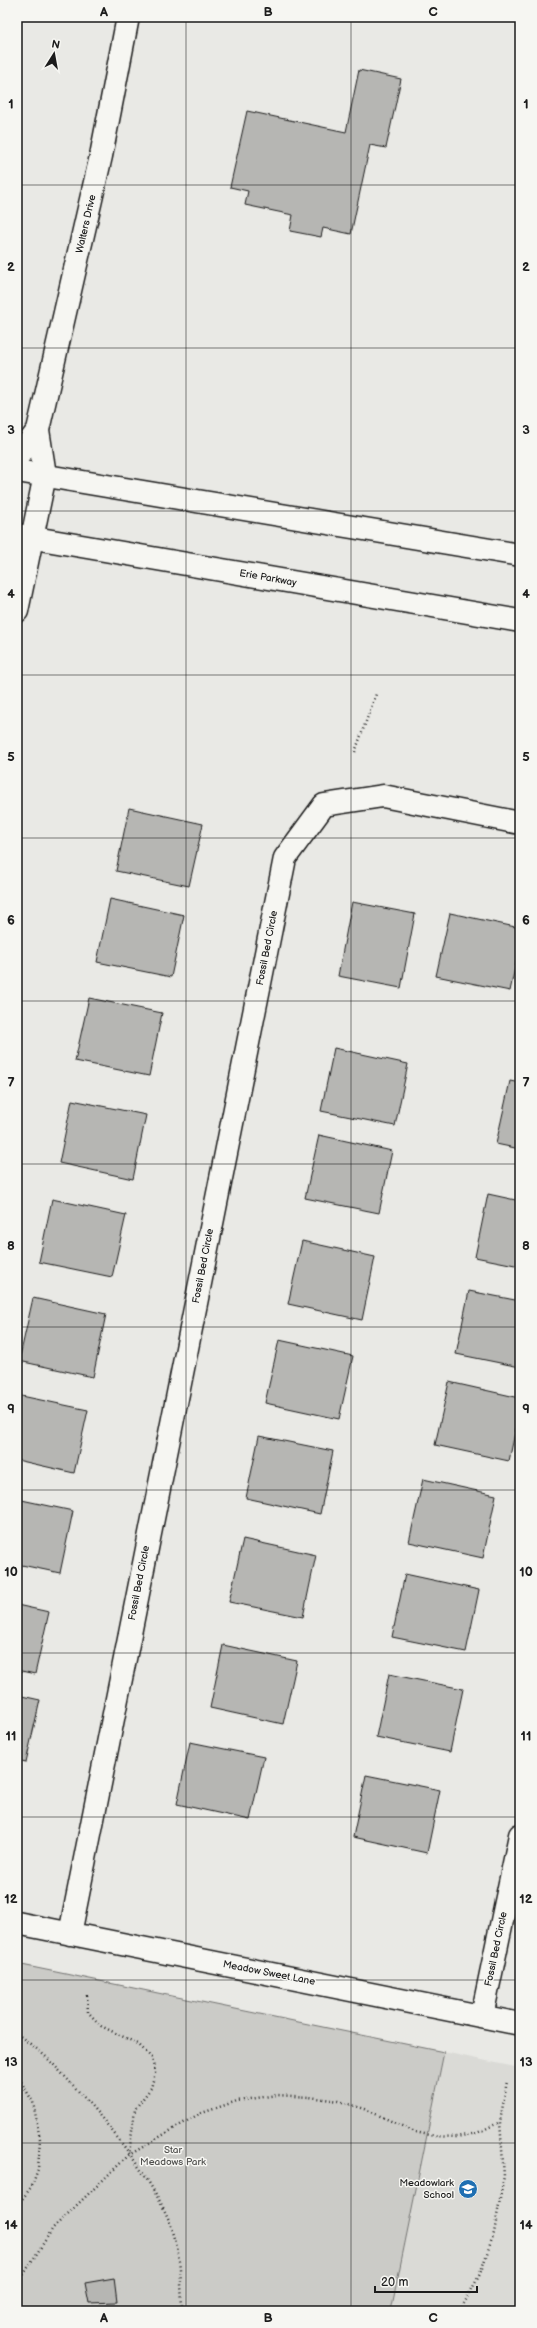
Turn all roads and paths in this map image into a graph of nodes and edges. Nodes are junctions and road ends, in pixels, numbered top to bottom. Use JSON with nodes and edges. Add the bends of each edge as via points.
{"nodes":[{"id":1,"x":128,"y":17,"type":"edge"},
{"id":2,"x":38,"y":430,"type":"junction"},
{"id":3,"x":17,"y":458,"type":"edge"},
{"id":4,"x":17,"y":471,"type":"edge"},
{"id":5,"x":45,"y":475,"type":"junction"},
{"id":6,"x":24,"y":536,"type":"edge"},
{"id":7,"x":520,"y":555,"type":"edge"},
{"id":8,"x":17,"y":611,"type":"edge"},
{"id":9,"x":520,"y":621,"type":"edge"},
{"id":10,"x":376,"y":694,"type":"dead end"},
{"id":11,"x":355,"y":752,"type":"dead end"},
{"id":12,"x":520,"y":823,"type":"edge"},
{"id":13,"x":520,"y":1835,"type":"edge"},
{"id":14,"x":17,"y":1923,"type":"edge"},
{"id":15,"x":70,"y":1934,"type":"junction"},
{"id":16,"x":87,"y":1995,"type":"dead end"},
{"id":17,"x":482,"y":2016,"type":"junction"},
{"id":18,"x":520,"y":2024,"type":"edge"},
{"id":19,"x":17,"y":2034,"type":"edge"},
{"id":20,"x":17,"y":2075,"type":"edge"},
{"id":21,"x":507,"y":2081,"type":"dead end"},
{"id":22,"x":500,"y":2122,"type":"junction"},
{"id":23,"x":129,"y":2154,"type":"junction"},
{"id":24,"x":17,"y":2206,"type":"edge"},
{"id":25,"x":17,"y":2285,"type":"edge"},
{"id":26,"x":182,"y":2311,"type":"edge"},
{"id":27,"x":460,"y":2311,"type":"edge"}],
"edges":[{"from":1,"to":2,"type":"street","name":"Walters Drive","via":[[101,156]]},
{"from":2,"to":3,"type":"street","name":"Walters Drive"},
{"from":2,"to":5,"type":"street","name":"Walters Drive"},
{"from":4,"to":5,"type":"street"},
{"from":5,"to":6,"type":"street"},
{"from":5,"to":7,"type":"street"},
{"from":6,"to":8,"type":"street"},
{"from":6,"to":9,"type":"street","name":"Erie Parkway"},
{"from":10,"to":11,"type":"path"},
{"from":12,"to":15,"type":"street","name":"Fossil Bed Circle","via":[[383,796],[324,805],[285,858]]},
{"from":13,"to":17,"type":"street","name":"Fossil Bed Circle"},
{"from":14,"to":15,"type":"street","name":"Meadow Sweet Lane"},
{"from":15,"to":17,"type":"street","name":"Meadow Sweet Lane"},
{"from":16,"to":23,"type":"path","via":[[88,2012],[101,2026],[138,2044],[152,2058],[156,2073],[151,2088],[135,2109]]},
{"from":17,"to":18,"type":"street","name":"Meadow Sweet Lane"},
{"from":19,"to":23,"type":"path","via":[[51,2062]]},
{"from":20,"to":24,"type":"path","via":[[33,2102],[40,2139],[38,2169],[32,2186]]},
{"from":21,"to":22,"type":"path"},
{"from":22,"to":23,"type":"path","via":[[477,2133],[456,2137],[435,2136],[415,2132],[366,2109],[339,2101],[277,2095],[237,2101],[198,2114]]},
{"from":22,"to":27,"type":"path","via":[[504,2176],[494,2233],[480,2274]]},
{"from":23,"to":25,"type":"path","via":[[53,2228]]},
{"from":23,"to":26,"type":"path","via":[[168,2219],[181,2269]]}]}
